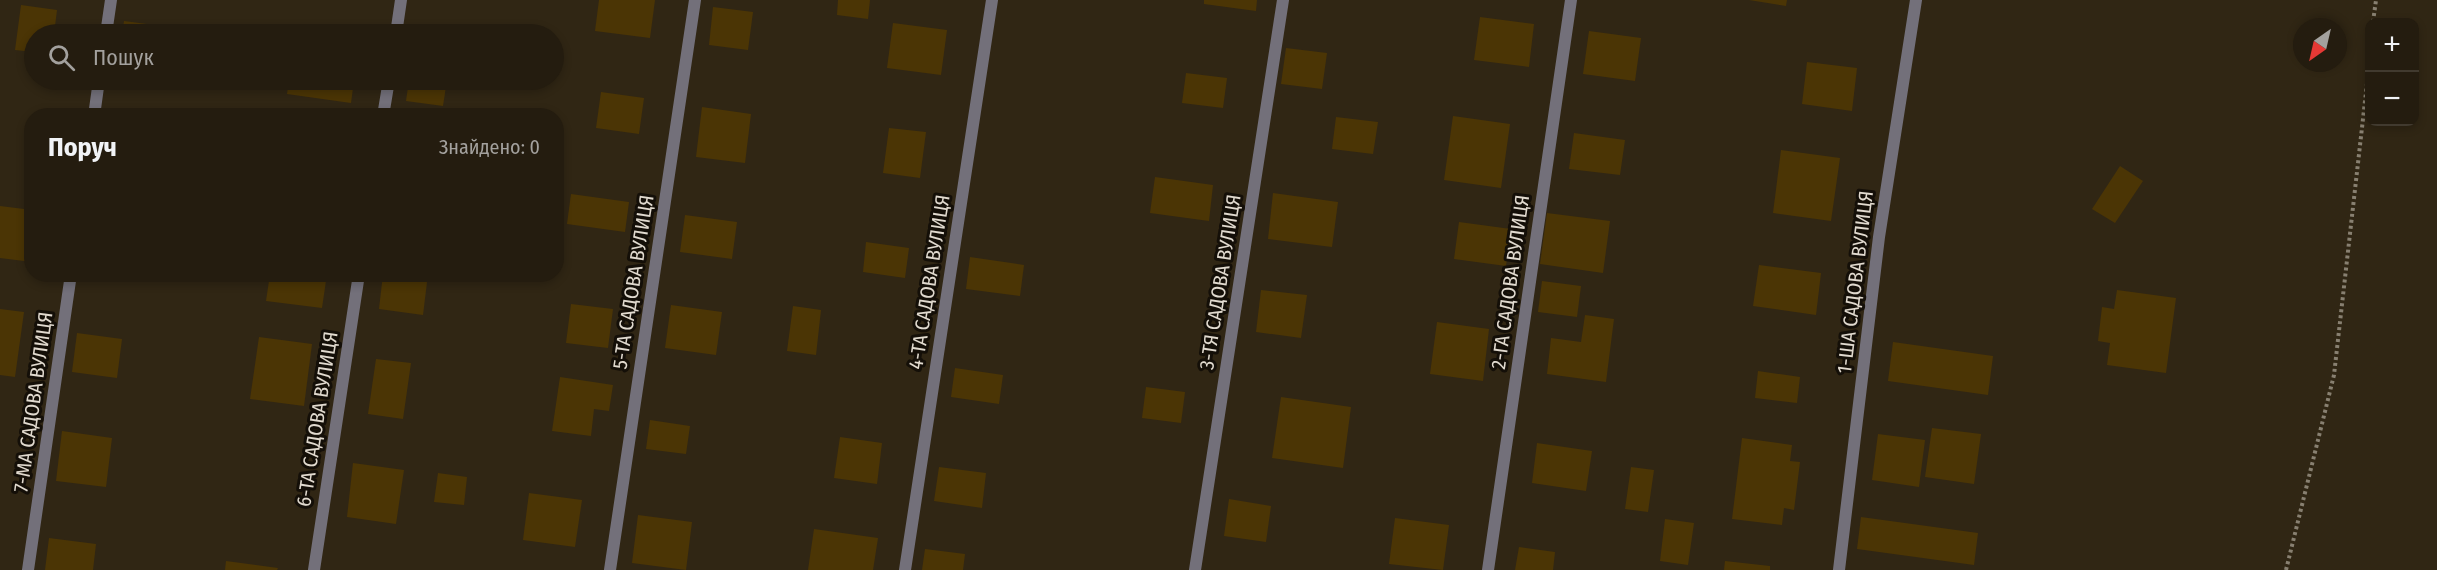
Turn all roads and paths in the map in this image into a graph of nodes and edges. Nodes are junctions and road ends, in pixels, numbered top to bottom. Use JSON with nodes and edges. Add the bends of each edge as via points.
{"nodes":[{"id":1,"x":111,"y":0,"type":"edge"},
{"id":2,"x":401,"y":0,"type":"edge"},
{"id":3,"x":695,"y":0,"type":"edge"},
{"id":4,"x":992,"y":0,"type":"edge"},
{"id":5,"x":1283,"y":0,"type":"edge"},
{"id":6,"x":1570,"y":0,"type":"edge"},
{"id":7,"x":1916,"y":0,"type":"edge"},
{"id":8,"x":2376,"y":0,"type":"edge"},
{"id":9,"x":2374,"y":18,"type":"edge"},
{"id":10,"x":107,"y":24,"type":"edge"},
{"id":11,"x":397,"y":24,"type":"edge"},
{"id":12,"x":2368,"y":72,"type":"edge"},
{"id":13,"x":98,"y":90,"type":"edge"},
{"id":14,"x":387,"y":90,"type":"edge"},
{"id":15,"x":95,"y":108,"type":"edge"},
{"id":16,"x":384,"y":108,"type":"edge"},
{"id":17,"x":70,"y":282,"type":"edge"},
{"id":18,"x":358,"y":282,"type":"edge"},
{"id":19,"x":28,"y":570,"type":"edge"},
{"id":20,"x":314,"y":570,"type":"edge"},
{"id":21,"x":610,"y":570,"type":"edge"},
{"id":22,"x":905,"y":570,"type":"edge"},
{"id":23,"x":1195,"y":570,"type":"edge"},
{"id":24,"x":1488,"y":570,"type":"edge"},
{"id":25,"x":1839,"y":570,"type":"edge"},
{"id":26,"x":2286,"y":570,"type":"edge"}],
"edges":[{"from":1,"to":10,"type":"street"},
{"from":2,"to":11,"type":"street"},
{"from":3,"to":21,"type":"street","name":"5-ТА САДОВА ВУЛИЦЯ"},
{"from":4,"to":22,"type":"street","name":"4-ТА САДОВА ВУЛИЦЯ"},
{"from":5,"to":23,"type":"street","name":"3-ТЯ САДОВА ВУЛИЦЯ"},
{"from":6,"to":24,"type":"street","name":"2-ГА САДОВА ВУЛИЦЯ"},
{"from":7,"to":25,"type":"street","name":"1-ША САДОВА ВУЛИЦЯ","via":[[1879,237]]},
{"from":8,"to":9,"type":"path"},
{"from":12,"to":26,"type":"path","via":[[2334,375]]},
{"from":13,"to":15,"type":"street"},
{"from":14,"to":16,"type":"street"},
{"from":17,"to":19,"type":"street","name":"7-МА САДОВА ВУЛИЦЯ"},
{"from":18,"to":20,"type":"street","name":"6-ТА САДОВА ВУЛИЦЯ"}]}
